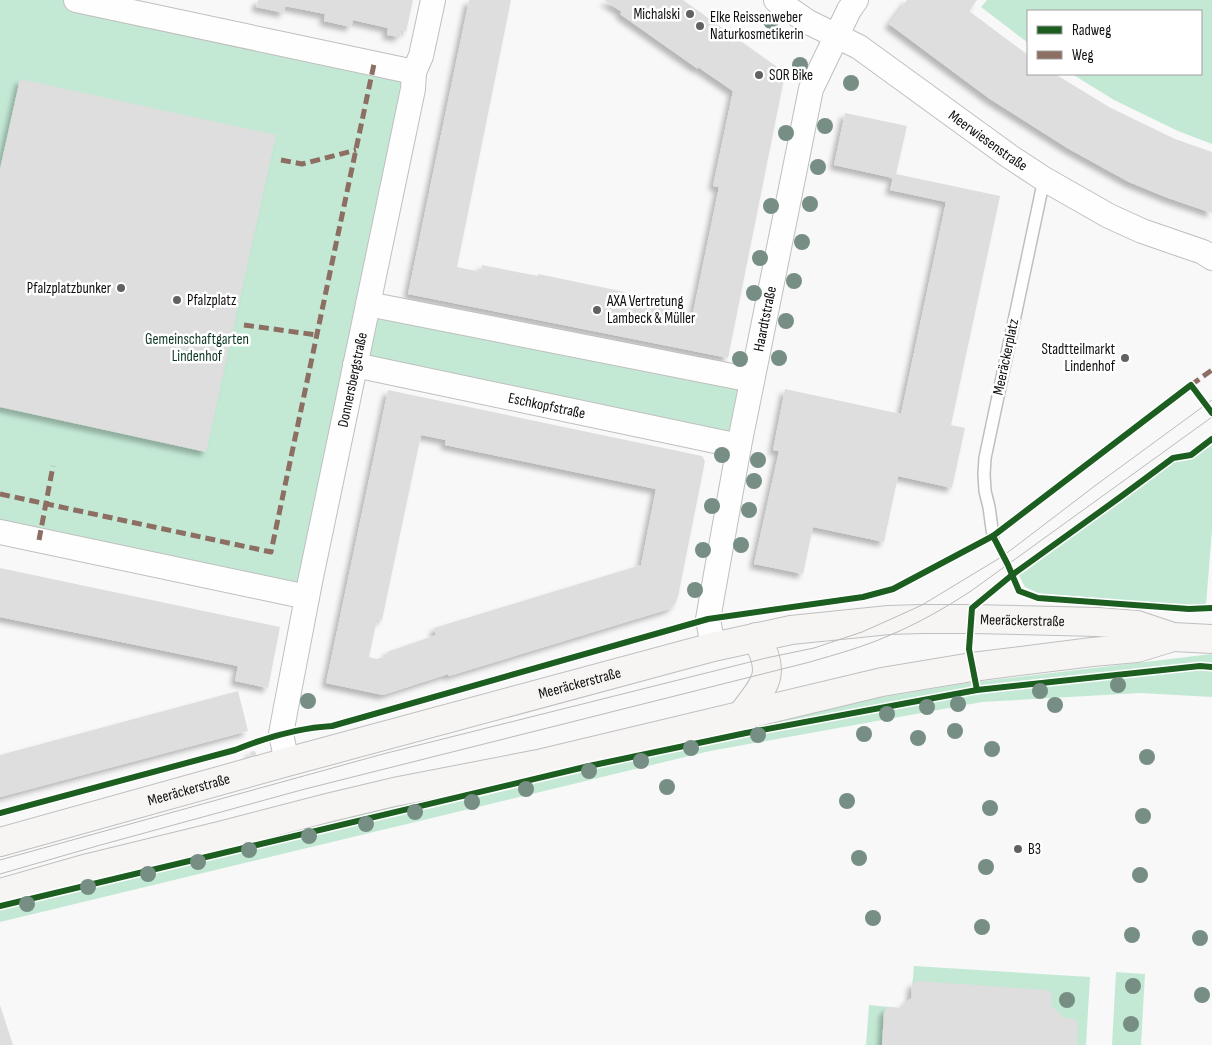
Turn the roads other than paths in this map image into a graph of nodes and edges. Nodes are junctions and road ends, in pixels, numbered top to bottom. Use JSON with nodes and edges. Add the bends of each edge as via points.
{"nodes":[{"id":1,"x":76,"y":0,"type":"edge"},
{"id":2,"x":432,"y":0,"type":"edge"},
{"id":3,"x":776,"y":0,"type":"edge"},
{"id":4,"x":856,"y":0,"type":"edge"},
{"id":5,"x":836,"y":36,"type":"junction"},
{"id":6,"x":414,"y":72,"type":"junction"},
{"id":7,"x":1044,"y":179,"type":"junction"},
{"id":8,"x":1212,"y":258,"type":"edge"},
{"id":9,"x":368,"y":304,"type":"junction"},
{"id":10,"x":355,"y":365,"type":"junction"},
{"id":11,"x":752,"y":380,"type":"junction"},
{"id":12,"x":739,"y":446,"type":"junction"},
{"id":13,"x":0,"y":532,"type":"edge"},
{"id":14,"x":992,"y":536,"type":"dead end"},
{"id":15,"x":307,"y":597,"type":"junction"},
{"id":16,"x":756,"y":637,"type":"junction"},
{"id":17,"x":1173,"y":637,"type":"junction"},
{"id":18,"x":1212,"y":639,"type":"edge"},
{"id":19,"x":713,"y":647,"type":"junction"},
{"id":20,"x":741,"y":716,"type":"junction"},
{"id":21,"x":287,"y":762,"type":"junction"},
{"id":22,"x":0,"y":842,"type":"edge"},
{"id":23,"x":0,"y":893,"type":"edge"}],
"edges":[{"from":1,"to":6,"type":"street"},
{"from":2,"to":6,"type":"street","name":"Donnersbergstraße"},
{"from":3,"to":5,"type":"street","name":"Meerwiesenstraße"},
{"from":4,"to":5,"type":"street","name":"Haardtstraße"},
{"from":5,"to":7,"type":"street","name":"Meerwiesenstraße","via":[[859,47]]},
{"from":5,"to":11,"type":"street","name":"Haardtstraße","via":[[811,89]]},
{"from":6,"to":9,"type":"street","name":"Donnersbergstraße"},
{"from":7,"to":8,"type":"street","name":"Meerwiesenstraße","via":[[1109,216]]},
{"from":7,"to":14,"type":"lane","name":"Meeräckerplatz","via":[[985,458],[985,491]]},
{"from":9,"to":10,"type":"street","name":"Donnersbergstraße"},
{"from":9,"to":11,"type":"street"},
{"from":10,"to":12,"type":"street","name":"Eschkopfstraße"},
{"from":10,"to":15,"type":"street","name":"Donnersbergstraße"},
{"from":11,"to":12,"type":"street","name":"Haardtstraße"},
{"from":12,"to":19,"type":"street","name":"Haardtstraße","via":[[708,619]]},
{"from":13,"to":15,"type":"street"},
{"from":15,"to":21,"type":"street","name":"Donnersbergstraße","via":[[281,734]]},
{"from":16,"to":17,"type":"street","name":"Meeräckerstraße","via":[[791,630],[932,619],[1098,622],[1137,625]]},
{"from":16,"to":19,"type":"street","name":"Meeräckerstraße"},
{"from":16,"to":20,"type":"street","via":[[766,658],[768,672],[763,688]]},
{"from":17,"to":18,"type":"street","name":"Meeräckerstraße"},
{"from":17,"to":20,"type":"street","name":"Meeräckerstraße","via":[[1137,648],[972,666],[882,682]]},
{"from":19,"to":21,"type":"street","name":"Meeräckerstraße"},
{"from":20,"to":23,"type":"street","name":"Meeräckerstraße","via":[[538,764],[327,808]]},
{"from":21,"to":22,"type":"street","name":"Meeräckerstraße"}]}
